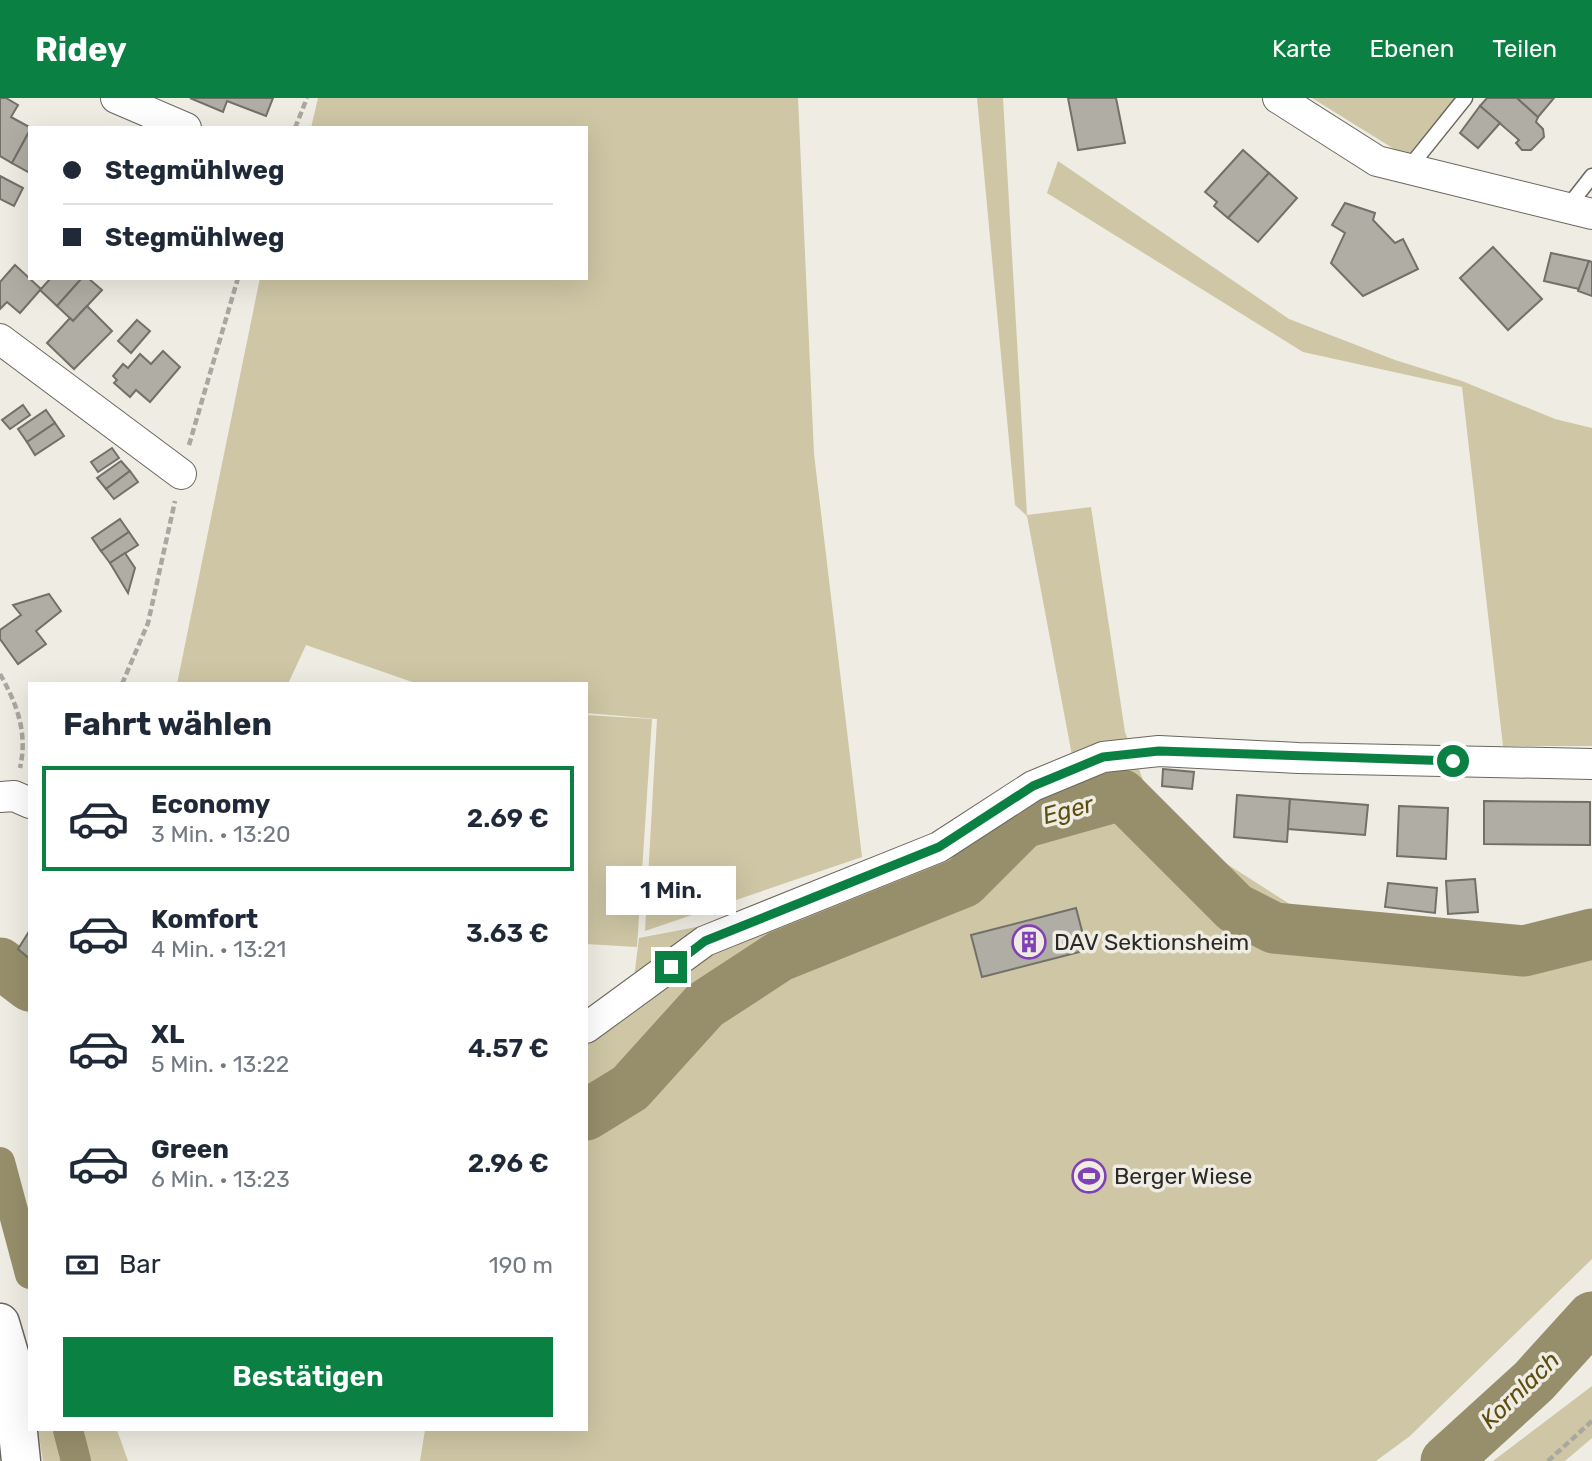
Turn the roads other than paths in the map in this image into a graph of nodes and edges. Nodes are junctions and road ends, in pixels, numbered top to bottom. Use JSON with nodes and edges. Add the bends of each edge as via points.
{"nodes":[{"id":1,"x":116,"y":98,"type":"edge"},
{"id":2,"x":1465,"y":98,"type":"edge"},
{"id":3,"x":1281,"y":99,"type":"edge"},
{"id":4,"x":181,"y":126,"type":"edge"},
{"id":5,"x":1407,"y":170,"type":"junction"},
{"id":6,"x":1592,"y":176,"type":"edge"},
{"id":7,"x":1579,"y":212,"type":"edge"},
{"id":8,"x":0,"y":340,"type":"edge"},
{"id":9,"x":181,"y":474,"type":"dead end"},
{"id":10,"x":1592,"y":764,"type":"edge"},
{"id":11,"x":588,"y":1027,"type":"edge"},
{"id":12,"x":0,"y":1323,"type":"edge"},
{"id":13,"x":21,"y":1461,"type":"edge"}],
"edges":[{"from":1,"to":4,"type":"street"},
{"from":2,"to":5,"type":"lane"},
{"from":3,"to":5,"type":"street","via":[[1377,161]]},
{"from":5,"to":7,"type":"street"},
{"from":6,"to":7,"type":"lane"},
{"from":8,"to":9,"type":"street"},
{"from":10,"to":11,"type":"street","via":[[1159,751],[1103,757],[1033,786],[939,847],[705,941]]},
{"from":12,"to":13,"type":"street","via":[[10,1357]]}]}
